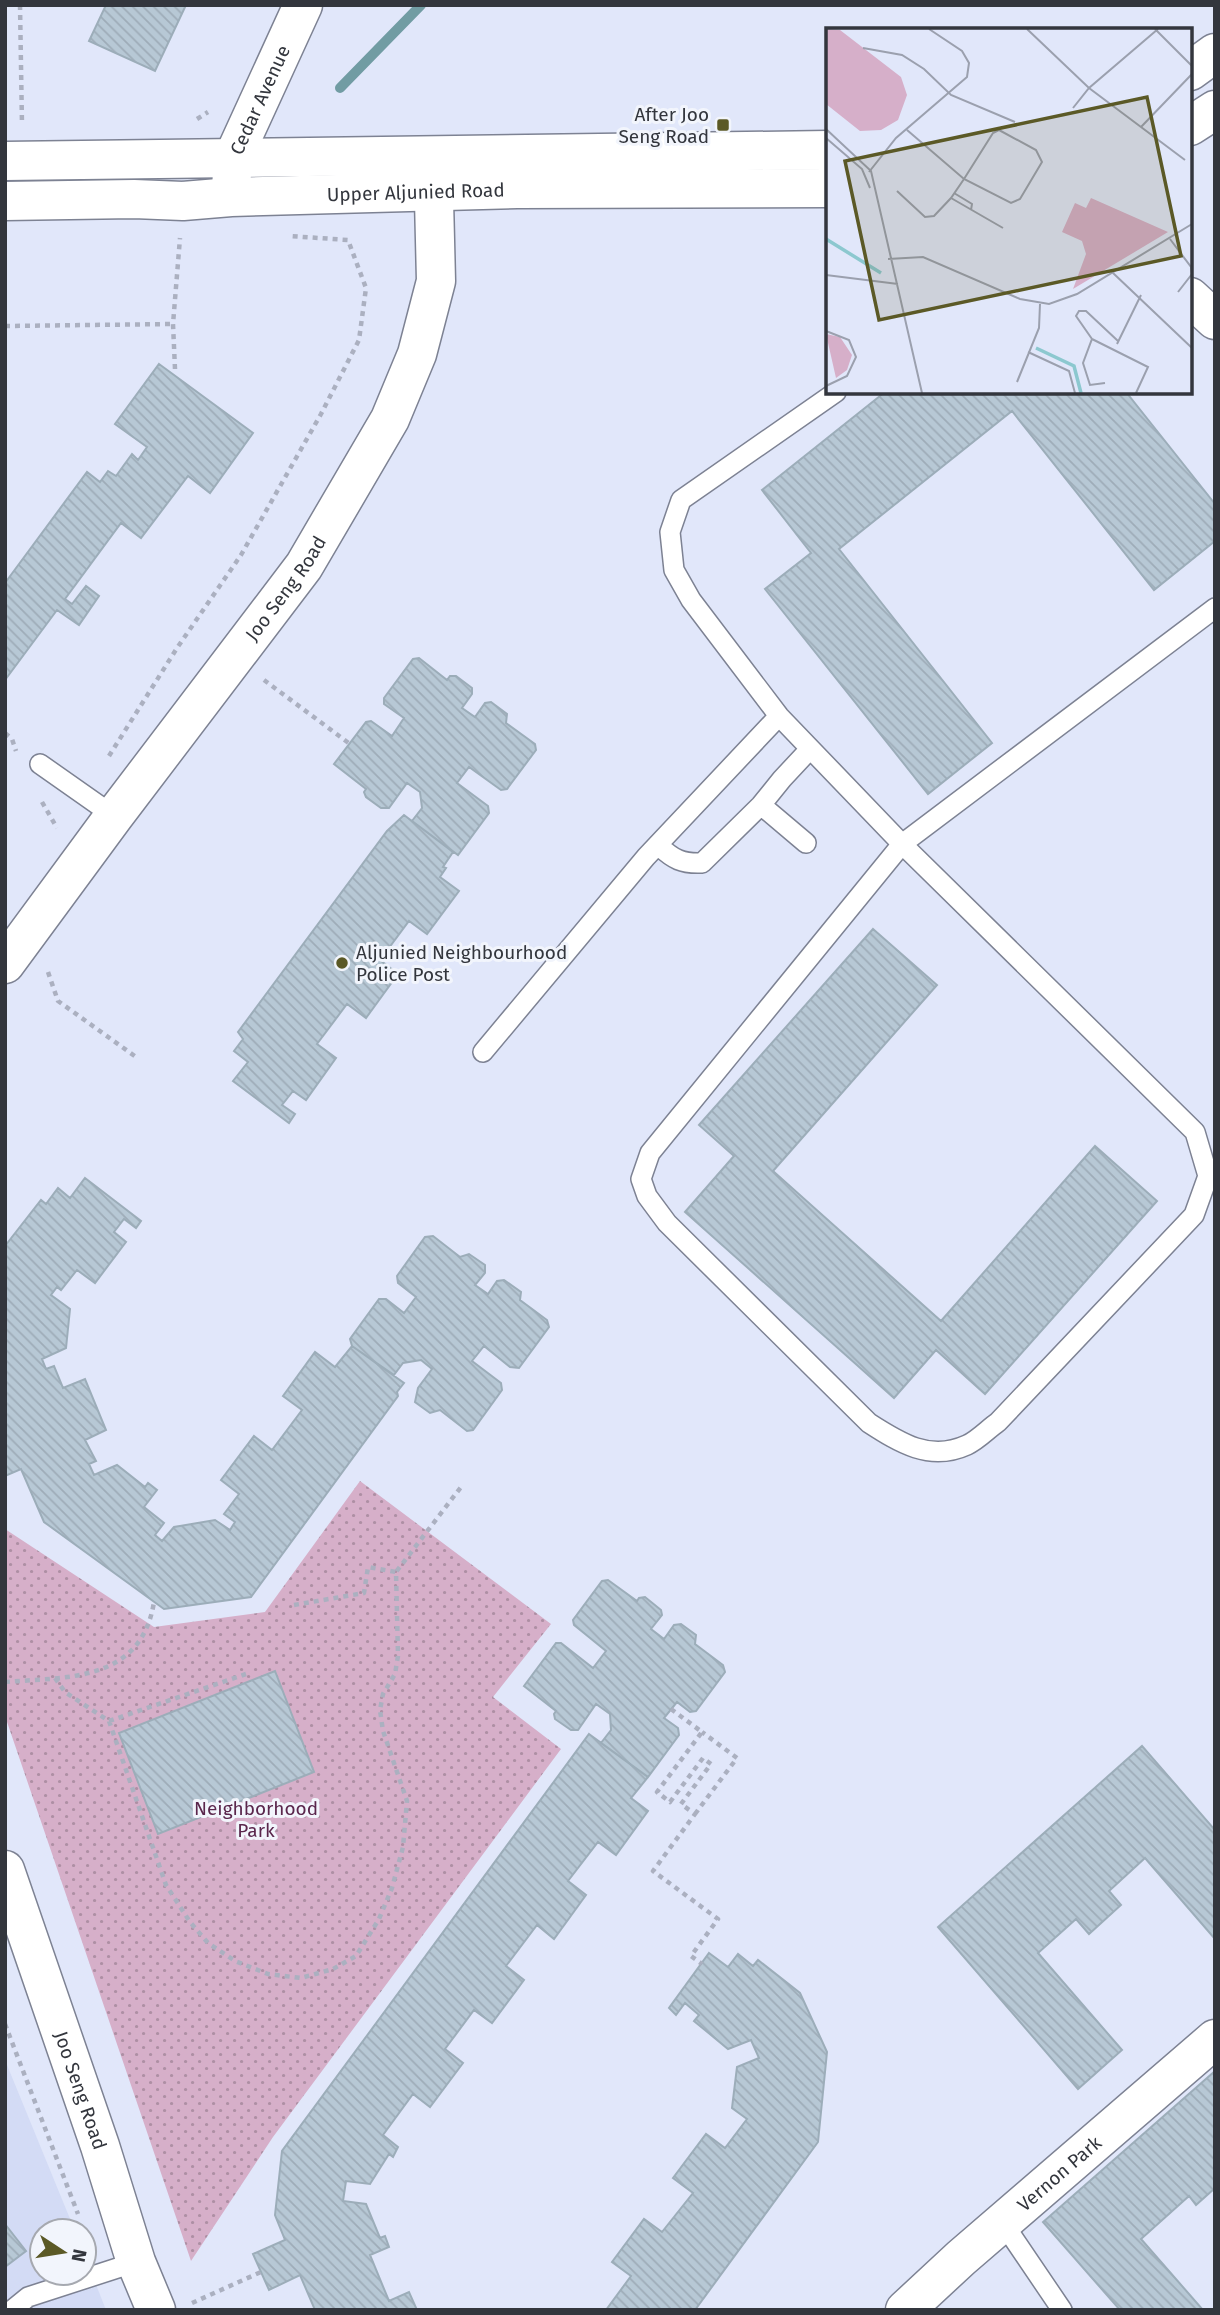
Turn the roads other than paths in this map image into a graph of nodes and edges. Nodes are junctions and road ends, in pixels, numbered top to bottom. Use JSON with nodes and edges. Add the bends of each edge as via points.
{"nodes":[{"id":1,"x":303,"y":5,"type":"edge"},
{"id":2,"x":1215,"y":53,"type":"edge"},
{"id":3,"x":1192,"y":70,"type":"edge"},
{"id":4,"x":1215,"y":110,"type":"edge"},
{"id":5,"x":1192,"y":125,"type":"edge"},
{"id":6,"x":14,"y":147,"type":"edge"},
{"id":7,"x":826,"y":150,"type":"edge"},
{"id":8,"x":233,"y":158,"type":"junction"},
{"id":9,"x":433,"y":175,"type":"junction"},
{"id":10,"x":826,"y":188,"type":"edge"},
{"id":11,"x":231,"y":197,"type":"junction"},
{"id":12,"x":5,"y":201,"type":"edge"},
{"id":13,"x":1192,"y":299,"type":"edge"},
{"id":14,"x":1215,"y":320,"type":"edge"},
{"id":15,"x":833,"y":394,"type":"edge"},
{"id":16,"x":1215,"y":608,"type":"edge"},
{"id":17,"x":779,"y":716,"type":"junction"},
{"id":18,"x":810,"y":749,"type":"junction"},
{"id":19,"x":40,"y":764,"type":"dead end"},
{"id":20,"x":99,"y":805,"type":"junction"},
{"id":21,"x":761,"y":805,"type":"junction"},
{"id":22,"x":806,"y":843,"type":"dead end"},
{"id":23,"x":902,"y":844,"type":"junction"},
{"id":24,"x":659,"y":846,"type":"junction"},
{"id":25,"x":5,"y":964,"type":"edge"},
{"id":26,"x":483,"y":1052,"type":"dead end"},
{"id":27,"x":5,"y":1870,"type":"edge"},
{"id":28,"x":1215,"y":2039,"type":"edge"},
{"id":29,"x":1003,"y":2223,"type":"junction"},
{"id":30,"x":119,"y":2268,"type":"junction"},
{"id":31,"x":12,"y":2310,"type":"edge"},
{"id":32,"x":156,"y":2310,"type":"edge"},
{"id":33,"x":905,"y":2310,"type":"edge"},
{"id":34,"x":1062,"y":2310,"type":"edge"}],
"edges":[{"from":1,"to":8,"type":"street","name":"Cedar Avenue"},
{"from":2,"to":3,"type":"street"},
{"from":4,"to":5,"type":"street"},
{"from":6,"to":8,"type":"street","name":"Upper Aljunied Road"},
{"from":7,"to":9,"type":"street","name":"Upper Aljunied Road"},
{"from":8,"to":9,"type":"street","name":"Upper Aljunied Road"},
{"from":8,"to":11,"type":"street","name":"Cedar Avenue"},
{"from":9,"to":10,"type":"street","name":"Upper Aljunied Road","via":[[517,189]]},
{"from":9,"to":11,"type":"street","name":"Upper Aljunied Road"},
{"from":9,"to":20,"type":"street","name":"Joo Seng Road","via":[[436,281],[417,354],[390,419],[304,566]]},
{"from":11,"to":12,"type":"street","name":"Upper Aljunied Road"},
{"from":13,"to":14,"type":"street"},
{"from":15,"to":17,"type":"lane","via":[[681,500],[670,531],[674,570],[691,600]]},
{"from":16,"to":23,"type":"lane"},
{"from":17,"to":18,"type":"lane"},
{"from":17,"to":24,"type":"lane"},
{"from":18,"to":21,"type":"lane"},
{"from":18,"to":23,"type":"lane"},
{"from":19,"to":20,"type":"lane"},
{"from":20,"to":25,"type":"street","name":"Joo Seng Road"},
{"from":21,"to":22,"type":"lane"},
{"from":21,"to":24,"type":"lane","via":[[702,863],[683,863]]},
{"from":23,"to":23,"type":"lane","via":[[650,1153],[641,1180],[667,1223],[869,1423],[904,1445],[938,1452],[967,1445],[998,1422],[1194,1215],[1208,1176],[1195,1132]]},
{"from":24,"to":26,"type":"lane"},
{"from":27,"to":30,"type":"street","name":"Joo Seng Road","via":[[100,2146]]},
{"from":28,"to":29,"type":"street","name":"Vernon Park"},
{"from":29,"to":33,"type":"street","name":"Vernon Park"},
{"from":29,"to":34,"type":"lane"},
{"from":30,"to":31,"type":"lane","via":[[28,2297]]},
{"from":30,"to":32,"type":"street","name":"Joo Seng Road"}]}
